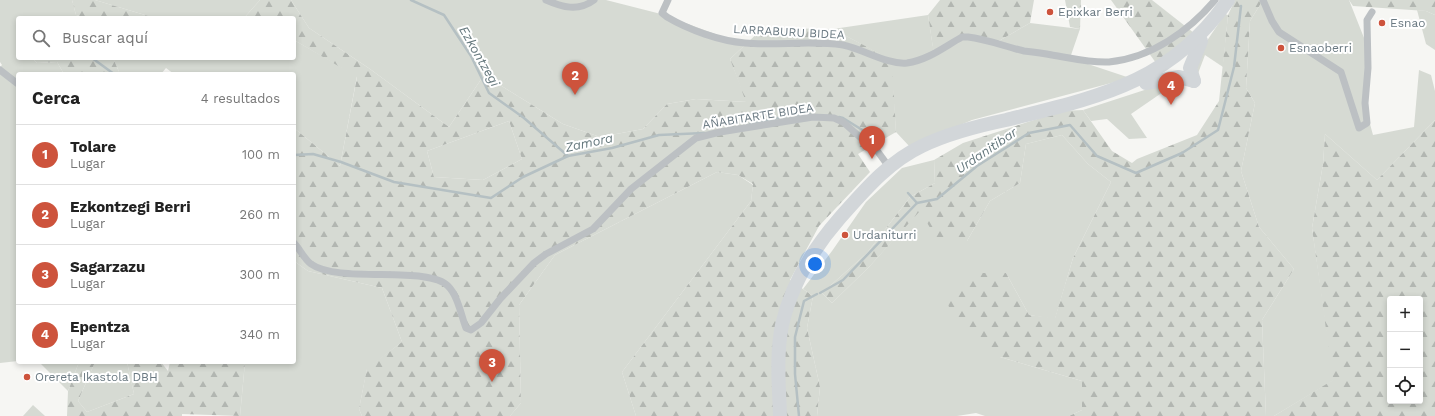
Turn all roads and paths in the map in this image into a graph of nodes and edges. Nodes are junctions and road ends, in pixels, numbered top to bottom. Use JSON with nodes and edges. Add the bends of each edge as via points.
{"nodes":[{"id":1,"x":546,"y":0,"type":"edge"},
{"id":2,"x":594,"y":0,"type":"edge"},
{"id":3,"x":668,"y":0,"type":"edge"},
{"id":4,"x":1215,"y":0,"type":"edge"},
{"id":5,"x":1228,"y":0,"type":"edge"},
{"id":6,"x":1263,"y":0,"type":"edge"},
{"id":7,"x":1372,"y":12,"type":"dead end"},
{"id":8,"x":1211,"y":18,"type":"junction"},
{"id":9,"x":1198,"y":41,"type":"junction"},
{"id":10,"x":1175,"y":66,"type":"junction"},
{"id":11,"x":0,"y":70,"type":"edge"},
{"id":12,"x":16,"y":82,"type":"edge"},
{"id":13,"x":1146,"y":83,"type":"junction"},
{"id":14,"x":1106,"y":92,"type":"junction"},
{"id":15,"x":889,"y":167,"type":"junction"},
{"id":16,"x":296,"y":245,"type":"edge"},
{"id":17,"x":780,"y":416,"type":"edge"}],
"edges":[{"from":1,"to":2,"type":"street","via":[[574,8]]},
{"from":3,"to":8,"type":"street","name":"LARRABURU BIDEA","via":[[662,12],[668,17],[720,38],[746,43],[834,44],[864,50],[892,62],[905,63],[926,58],[962,37],[1024,51],[1109,62],[1147,53],[1200,18]]},
{"from":4,"to":8,"type":"street","name":"LARRABURU BIDEA"},
{"from":5,"to":8,"type":"main road"},
{"from":6,"to":7,"type":"street","via":[[1279,32],[1340,72],[1359,128],[1367,123],[1364,103],[1368,68],[1367,20]]},
{"from":8,"to":9,"type":"main road"},
{"from":9,"to":10,"type":"main road","via":[[1194,51]]},
{"from":9,"to":13,"type":"main road","via":[[1190,68],[1194,81],[1179,78]]},
{"from":10,"to":13,"type":"main road"},
{"from":10,"to":14,"type":"main road"},
{"from":11,"to":12,"type":"street"},
{"from":13,"to":14,"type":"main road"},
{"from":14,"to":15,"type":"main road","via":[[946,135],[921,146]]},
{"from":15,"to":16,"type":"street","name":"AÑABITARTE BIDEA","via":[[873,145],[834,118],[813,117],[696,138],[631,189],[593,228],[534,263],[481,323],[471,330],[466,328],[449,286],[441,280],[336,272],[319,268],[311,264]]},
{"from":15,"to":17,"type":"main road","via":[[835,224],[815,249],[801,275],[782,324],[778,370]]}]}
